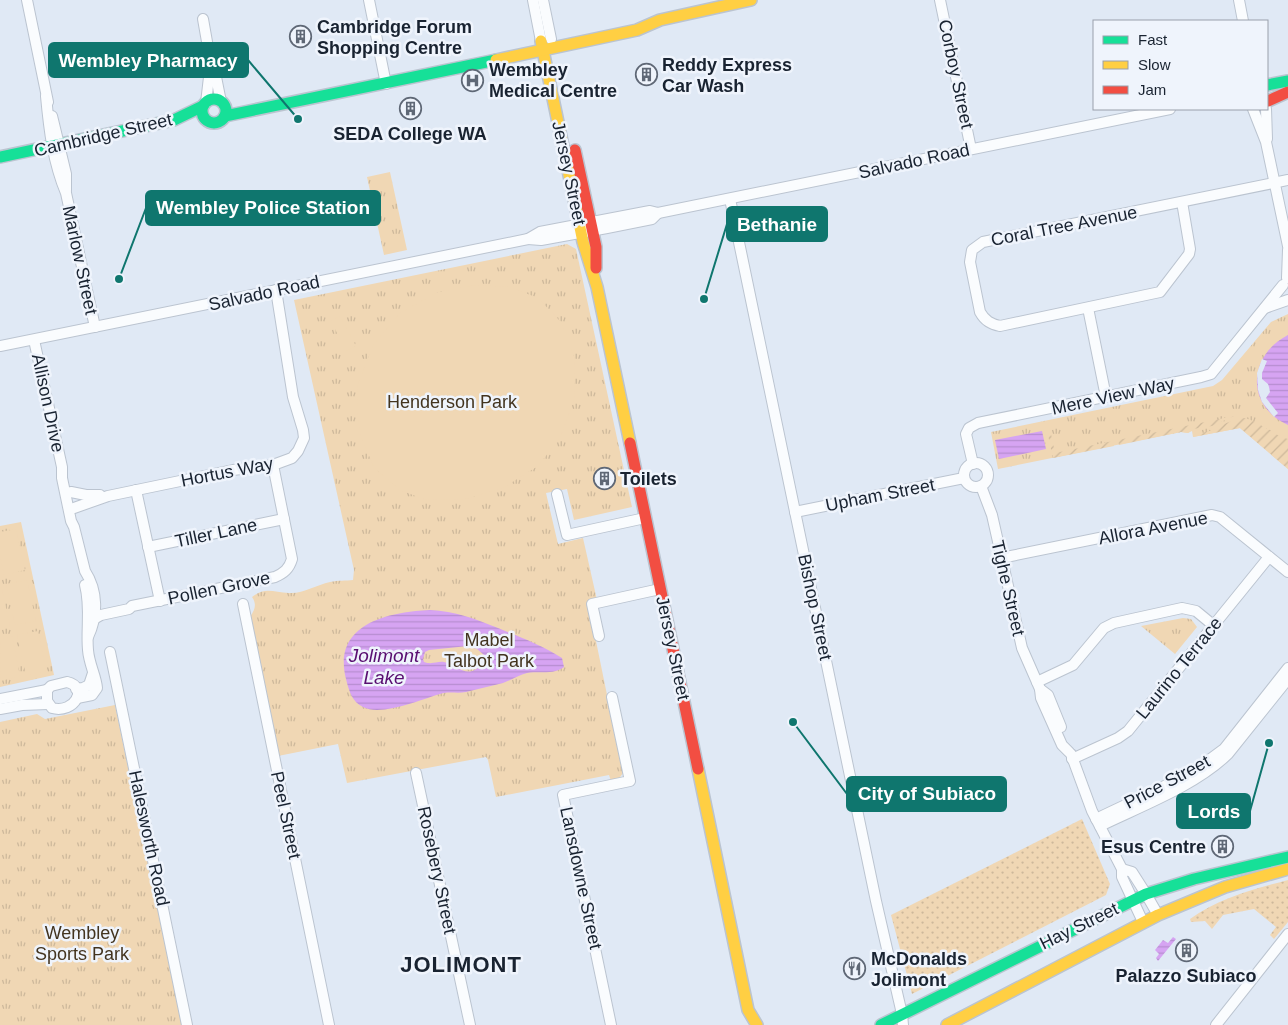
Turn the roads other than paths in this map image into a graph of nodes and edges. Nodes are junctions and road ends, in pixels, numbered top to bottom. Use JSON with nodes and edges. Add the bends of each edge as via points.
{"nodes":[{"id":1,"x":27,"y":0,"type":"edge"},
{"id":2,"x":369,"y":0,"type":"edge"},
{"id":3,"x":533,"y":0,"type":"edge"},
{"id":4,"x":543,"y":0,"type":"edge"},
{"id":5,"x":751,"y":0,"type":"edge"},
{"id":6,"x":940,"y":0,"type":"edge"},
{"id":7,"x":1239,"y":0,"type":"edge"},
{"id":8,"x":203,"y":19,"type":"dead end"},
{"id":9,"x":1243,"y":20,"type":"edge"},
{"id":10,"x":547,"y":45,"type":"junction"},
{"id":11,"x":212,"y":70,"type":"junction"},
{"id":12,"x":385,"y":79,"type":"junction"},
{"id":13,"x":1288,"y":81,"type":"edge"},
{"id":14,"x":1268,"y":86,"type":"edge"},
{"id":15,"x":1268,"y":88,"type":"edge"},
{"id":16,"x":1288,"y":92,"type":"edge"},
{"id":17,"x":1268,"y":100,"type":"edge"},
{"id":18,"x":1268,"y":103,"type":"edge"},
{"id":19,"x":205,"y":104,"type":"junction"},
{"id":20,"x":223,"y":108,"type":"junction"},
{"id":21,"x":1165,"y":110,"type":"edge"},
{"id":22,"x":1253,"y":110,"type":"edge"},
{"id":23,"x":1267,"y":110,"type":"edge"},
{"id":24,"x":204,"y":118,"type":"junction"},
{"id":25,"x":1266,"y":142,"type":"junction"},
{"id":26,"x":971,"y":149,"type":"junction"},
{"id":27,"x":57,"y":150,"type":"junction"},
{"id":28,"x":0,"y":158,"type":"edge"},
{"id":29,"x":0,"y":167,"type":"edge"},
{"id":30,"x":1288,"y":180,"type":"edge"},
{"id":31,"x":1275,"y":183,"type":"junction"},
{"id":32,"x":730,"y":199,"type":"junction"},
{"id":33,"x":1182,"y":202,"type":"junction"},
{"id":34,"x":586,"y":227,"type":"junction"},
{"id":35,"x":1288,"y":246,"type":"edge"},
{"id":36,"x":1288,"y":250,"type":"edge"},
{"id":37,"x":1286,"y":280,"type":"edge"},
{"id":38,"x":276,"y":290,"type":"junction"},
{"id":39,"x":1288,"y":299,"type":"edge"},
{"id":40,"x":1088,"y":308,"type":"junction"},
{"id":41,"x":1264,"y":308,"type":"junction"},
{"id":42,"x":95,"y":327,"type":"junction"},
{"id":43,"x":34,"y":340,"type":"junction"},
{"id":44,"x":0,"y":346,"type":"edge"},
{"id":45,"x":1106,"y":397,"type":"junction"},
{"id":46,"x":273,"y":464,"type":"junction"},
{"id":47,"x":973,"y":464,"type":"junction"},
{"id":48,"x":62,"y":467,"type":"junction"},
{"id":49,"x":964,"y":478,"type":"junction"},
{"id":50,"x":981,"y":486,"type":"junction"},
{"id":51,"x":136,"y":490,"type":"junction"},
{"id":52,"x":71,"y":492,"type":"junction"},
{"id":53,"x":558,"y":494,"type":"dead end"},
{"id":54,"x":108,"y":496,"type":"junction"},
{"id":55,"x":74,"y":508,"type":"junction"},
{"id":56,"x":795,"y":512,"type":"junction"},
{"id":57,"x":645,"y":518,"type":"junction"},
{"id":58,"x":284,"y":519,"type":"junction"},
{"id":59,"x":74,"y":527,"type":"junction"},
{"id":60,"x":148,"y":547,"type":"junction"},
{"id":61,"x":1269,"y":557,"type":"junction"},
{"id":62,"x":1001,"y":558,"type":"junction"},
{"id":63,"x":84,"y":571,"type":"junction"},
{"id":64,"x":1288,"y":572,"type":"edge"},
{"id":65,"x":660,"y":589,"type":"junction"},
{"id":66,"x":160,"y":601,"type":"junction"},
{"id":67,"x":96,"y":602,"type":"junction"},
{"id":68,"x":243,"y":604,"type":"dead end"},
{"id":69,"x":132,"y":606,"type":"junction"},
{"id":70,"x":94,"y":619,"type":"junction"},
{"id":71,"x":1213,"y":625,"type":"junction"},
{"id":72,"x":599,"y":636,"type":"dead end"},
{"id":73,"x":88,"y":637,"type":"junction"},
{"id":74,"x":110,"y":652,"type":"dead end"},
{"id":75,"x":1288,"y":668,"type":"edge"},
{"id":76,"x":1288,"y":679,"type":"edge"},
{"id":77,"x":1039,"y":686,"type":"junction"},
{"id":78,"x":47,"y":690,"type":"junction"},
{"id":79,"x":77,"y":693,"type":"junction"},
{"id":80,"x":612,"y":697,"type":"dead end"},
{"id":81,"x":0,"y":699,"type":"edge"},
{"id":82,"x":48,"y":704,"type":"junction"},
{"id":83,"x":0,"y":709,"type":"edge"},
{"id":84,"x":1071,"y":755,"type":"junction"},
{"id":85,"x":416,"y":773,"type":"dead end"},
{"id":86,"x":1098,"y":822,"type":"junction"},
{"id":87,"x":1288,"y":857,"type":"edge"},
{"id":88,"x":1288,"y":869,"type":"edge"},
{"id":89,"x":1122,"y":870,"type":"junction"},
{"id":90,"x":1146,"y":894,"type":"junction"},
{"id":91,"x":1132,"y":900,"type":"junction"},
{"id":92,"x":1158,"y":915,"type":"junction"},
{"id":93,"x":1144,"y":922,"type":"junction"},
{"id":94,"x":1288,"y":934,"type":"edge"},
{"id":95,"x":748,"y":1010,"type":"junction"},
{"id":96,"x":902,"y":1020,"type":"edge"},
{"id":97,"x":951,"y":1023,"type":"edge"},
{"id":98,"x":187,"y":1025,"type":"edge"},
{"id":99,"x":329,"y":1025,"type":"edge"},
{"id":100,"x":470,"y":1025,"type":"edge"},
{"id":101,"x":611,"y":1025,"type":"edge"},
{"id":102,"x":746,"y":1025,"type":"edge"},
{"id":103,"x":757,"y":1025,"type":"edge"},
{"id":104,"x":881,"y":1025,"type":"edge"},
{"id":105,"x":909,"y":1025,"type":"edge"},
{"id":106,"x":936,"y":1025,"type":"edge"},
{"id":107,"x":1216,"y":1025,"type":"edge"}],
"edges":[{"from":1,"to":27,"type":"street","name":"Marlow Street","via":[[46,96],[49,132]]},
{"from":2,"to":12,"type":"street"},
{"from":3,"to":10,"type":"street","name":"Jersey Street"},
{"from":4,"to":10,"type":"street","name":"Jersey Street"},
{"from":5,"to":10,"type":"main road","via":[[700,6],[637,30]]},
{"from":6,"to":26,"type":"street","name":"Corboy Street"},
{"from":7,"to":9,"type":"street"},
{"from":8,"to":11,"type":"street"},
{"from":10,"to":12,"type":"main road"},
{"from":10,"to":34,"type":"main road","name":"Jersey Street"},
{"from":11,"to":19,"type":"street"},
{"from":11,"to":20,"type":"street"},
{"from":12,"to":20,"type":"main road"},
{"from":13,"to":14,"type":"main road"},
{"from":15,"to":17,"type":"main road"},
{"from":16,"to":18,"type":"main road"},
{"from":19,"to":20,"type":"main road","via":[[216,100]]},
{"from":19,"to":24,"type":"main road","via":[[202,110]]},
{"from":19,"to":27,"type":"main road","name":"Cambridge Street","via":[[174,120]]},
{"from":20,"to":24,"type":"main road","via":[[222,120],[214,123]]},
{"from":21,"to":26,"type":"street","name":"Salvado Road"},
{"from":22,"to":25,"type":"street"},
{"from":23,"to":25,"type":"street"},
{"from":24,"to":27,"type":"main road","name":"Cambridge Street","via":[[186,122],[167,132]]},
{"from":25,"to":31,"type":"street"},
{"from":26,"to":32,"type":"street","name":"Salvado Road"},
{"from":27,"to":28,"type":"main road","name":"Cambridge Street"},
{"from":27,"to":29,"type":"main road","name":"Cambridge Street"},
{"from":27,"to":42,"type":"street","name":"Marlow Street","via":[[66,174],[66,193]]},
{"from":30,"to":31,"type":"street","name":"Coral Tree Avenue"},
{"from":31,"to":33,"type":"street","name":"Coral Tree Avenue"},
{"from":31,"to":35,"type":"street"},
{"from":32,"to":34,"type":"street","name":"Salvado Road","via":[[658,213],[650,211]]},
{"from":32,"to":56,"type":"street","name":"Bishop Street"},
{"from":33,"to":40,"type":"street","name":"Coral Tree Avenue","via":[[1190,249],[1163,289],[1156,294]]},
{"from":33,"to":40,"type":"street","name":"Coral Tree Avenue","via":[[983,242],[972,250],[971,270],[980,312],[987,322],[1000,326]]},
{"from":34,"to":38,"type":"street","name":"Salvado Road","via":[[540,232],[528,239]]},
{"from":34,"to":57,"type":"main road","name":"Jersey Street"},
{"from":36,"to":37,"type":"street"},
{"from":37,"to":39,"type":"street","via":[[1284,293]]},
{"from":37,"to":41,"type":"street","name":"Mere View Way"},
{"from":38,"to":42,"type":"street","name":"Salvado Road"},
{"from":38,"to":46,"type":"street","name":"Hortus Way","via":[[293,397],[304,438],[292,458]]},
{"from":39,"to":41,"type":"street"},
{"from":40,"to":45,"type":"street"},
{"from":41,"to":45,"type":"street","name":"Mere View Way","via":[[1210,374]]},
{"from":42,"to":43,"type":"street","name":"Salvado Road"},
{"from":43,"to":44,"type":"street","name":"Salvado Road"},
{"from":43,"to":48,"type":"street","name":"Allison Drive"},
{"from":45,"to":47,"type":"street","name":"Mere View Way","via":[[978,423],[966,434]]},
{"from":46,"to":51,"type":"street","name":"Hortus Way"},
{"from":46,"to":58,"type":"street","name":"Pollen Grove"},
{"from":47,"to":49,"type":"street","via":[[966,469]]},
{"from":47,"to":50,"type":"street","via":[[982,465],[987,472],[987,479]]},
{"from":48,"to":52,"type":"street","name":"Allison Drive"},
{"from":48,"to":59,"type":"street","name":"Allison Drive"},
{"from":49,"to":50,"type":"street","via":[[970,485]]},
{"from":49,"to":56,"type":"street","name":"Upham Street"},
{"from":50,"to":62,"type":"street","name":"Tighe Street","via":[[992,515]]},
{"from":51,"to":54,"type":"street","name":"Hortus Way"},
{"from":51,"to":60,"type":"street"},
{"from":52,"to":54,"type":"street","name":"Hortus Way"},
{"from":52,"to":55,"type":"street","name":"Allison Drive"},
{"from":53,"to":57,"type":"street","via":[[567,535]]},
{"from":54,"to":55,"type":"street","name":"Hortus Way"},
{"from":55,"to":59,"type":"street","name":"Allison Drive"},
{"from":56,"to":96,"type":"street","name":"Bishop Street"},
{"from":57,"to":65,"type":"main road","name":"Jersey Street"},
{"from":58,"to":60,"type":"street","name":"Tiller Lane"},
{"from":58,"to":66,"type":"street","name":"Pollen Grove","via":[[292,559],[284,573]]},
{"from":59,"to":63,"type":"street","name":"Allison Drive"},
{"from":60,"to":66,"type":"street"},
{"from":61,"to":62,"type":"street","name":"Allora Avenue","via":[[1220,517],[1212,515]]},
{"from":61,"to":64,"type":"street","name":"Allora Avenue"},
{"from":61,"to":71,"type":"street","name":"Laurino Terrace"},
{"from":62,"to":77,"type":"street","name":"Tighe Street","via":[[1017,632]]},
{"from":63,"to":67,"type":"street","name":"Allison Drive"},
{"from":63,"to":73,"type":"street","name":"Allison Drive","via":[[89,609]]},
{"from":65,"to":72,"type":"street","via":[[592,604]]},
{"from":65,"to":95,"type":"main road","name":"Jersey Street"},
{"from":66,"to":69,"type":"street","name":"Pollen Grove"},
{"from":67,"to":69,"type":"street","name":"Pollen Grove","via":[[108,607]]},
{"from":67,"to":70,"type":"street","name":"Allison Drive"},
{"from":68,"to":99,"type":"street","name":"Peel Street"},
{"from":69,"to":70,"type":"street","name":"Pollen Grove"},
{"from":70,"to":73,"type":"street","name":"Allison Drive"},
{"from":71,"to":77,"type":"street","via":[[1196,611],[1182,608],[1114,623],[1104,628],[1073,665]]},
{"from":71,"to":84,"type":"street","name":"Laurino Terrace","via":[[1128,731],[1118,738]]},
{"from":73,"to":79,"type":"street","name":"Allison Drive","via":[[89,658],[97,682],[92,695]]},
{"from":74,"to":98,"type":"street","name":"Halesworth Road"},
{"from":75,"to":86,"type":"street","name":"Price Street","via":[[1224,749],[1190,773]]},
{"from":76,"to":86,"type":"street","name":"Price Street","via":[[1218,764],[1200,776]]},
{"from":77,"to":84,"type":"street","name":"Tighe Street","via":[[1048,695]]},
{"from":78,"to":79,"type":"street","via":[[67,682],[73,684]]},
{"from":78,"to":81,"type":"street"},
{"from":78,"to":82,"type":"street"},
{"from":79,"to":82,"type":"street","via":[[76,703],[71,706],[60,709]]},
{"from":80,"to":101,"type":"street","name":"Lansdowne Street","via":[[630,781],[563,794]]},
{"from":82,"to":83,"type":"street"},
{"from":84,"to":86,"type":"street","name":"Tighe Street"},
{"from":85,"to":100,"type":"street","name":"Rosebery Street"},
{"from":86,"to":89,"type":"street","name":"Tighe Street"},
{"from":87,"to":90,"type":"main road","name":"Hay Street"},
{"from":88,"to":92,"type":"main road","name":"Hay Street","via":[[1225,887]]},
{"from":89,"to":90,"type":"street","name":"Tighe Street","via":[[1132,872]]},
{"from":89,"to":91,"type":"street","name":"Tighe Street"},
{"from":90,"to":91,"type":"main road","name":"Hay Street"},
{"from":90,"to":92,"type":"street","name":"Tighe Street"},
{"from":91,"to":93,"type":"street","name":"Tighe Street"},
{"from":91,"to":96,"type":"main road","name":"Hay Street"},
{"from":92,"to":93,"type":"main road","name":"Hay Street"},
{"from":93,"to":97,"type":"main road","name":"Hay Street"},
{"from":94,"to":107,"type":"street"},
{"from":95,"to":102,"type":"main road","name":"Jersey Street"},
{"from":95,"to":103,"type":"main road","name":"Jersey Street"},
{"from":96,"to":104,"type":"main road","name":"Hay Street"},
{"from":96,"to":105,"type":"street","name":"Bishop Street"},
{"from":97,"to":106,"type":"street"}]}
